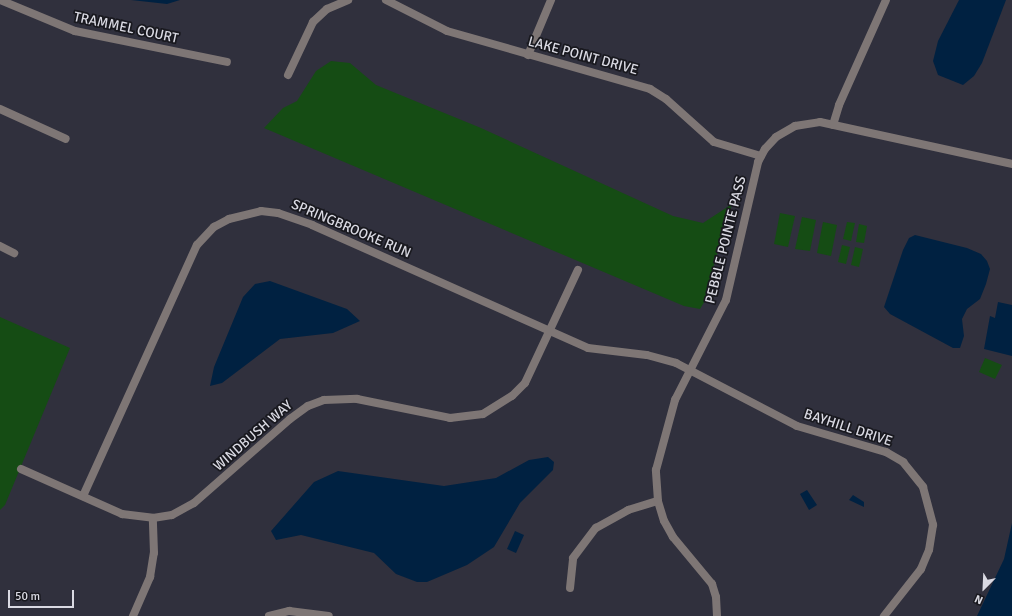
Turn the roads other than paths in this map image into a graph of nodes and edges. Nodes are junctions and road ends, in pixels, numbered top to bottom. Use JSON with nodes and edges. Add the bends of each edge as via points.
{"nodes":[{"id":1,"x":0,"y":0,"type":"edge"},
{"id":2,"x":348,"y":0,"type":"edge"},
{"id":3,"x":386,"y":0,"type":"edge"},
{"id":4,"x":551,"y":0,"type":"edge"},
{"id":5,"x":886,"y":0,"type":"edge"},
{"id":6,"x":528,"y":55,"type":"junction"},
{"id":7,"x":227,"y":62,"type":"dead end"},
{"id":8,"x":288,"y":75,"type":"dead end"},
{"id":9,"x":0,"y":109,"type":"edge"},
{"id":10,"x":834,"y":125,"type":"junction"},
{"id":11,"x":66,"y":138,"type":"dead end"},
{"id":12,"x":761,"y":156,"type":"junction"},
{"id":13,"x":1012,"y":164,"type":"edge"},
{"id":14,"x":0,"y":246,"type":"edge"},
{"id":15,"x":14,"y":252,"type":"dead end"},
{"id":16,"x":578,"y":270,"type":"dead end"},
{"id":17,"x":551,"y":331,"type":"junction"},
{"id":18,"x":690,"y":371,"type":"junction"},
{"id":19,"x":21,"y":469,"type":"dead end"},
{"id":20,"x":83,"y":496,"type":"junction"},
{"id":21,"x":658,"y":501,"type":"junction"},
{"id":22,"x":154,"y":518,"type":"junction"},
{"id":23,"x":570,"y":588,"type":"dead end"},
{"id":24,"x":133,"y":616,"type":"edge"},
{"id":25,"x":269,"y":616,"type":"edge"},
{"id":26,"x":329,"y":616,"type":"edge"},
{"id":27,"x":717,"y":616,"type":"edge"},
{"id":28,"x":884,"y":616,"type":"edge"}],
"edges":[{"from":1,"to":7,"type":"street","name":"TRAMMEL COURT","via":[[75,31]]},
{"from":2,"to":8,"type":"street","via":[[327,9],[313,22]]},
{"from":3,"to":6,"type":"street","name":"LAKE POINT DRIVE","via":[[443,29]]},
{"from":4,"to":6,"type":"street"},
{"from":5,"to":10,"type":"street","via":[[839,105]]},
{"from":6,"to":12,"type":"street","name":"LAKE POINT DRIVE","via":[[650,89],[666,99],[714,142]]},
{"from":9,"to":11,"type":"street"},
{"from":10,"to":12,"type":"street","name":"PEBBLE POINTE PASS","via":[[814,122],[795,126],[776,137]]},
{"from":10,"to":13,"type":"street","name":"PEBBLE POINTE PASS"},
{"from":12,"to":18,"type":"street","name":"PEBBLE POINTE PASS","via":[[726,300]]},
{"from":14,"to":15,"type":"street"},
{"from":16,"to":17,"type":"street","name":"WINDBUSH WAY"},
{"from":17,"to":18,"type":"street","name":"SPRINGBROOKE RUN","via":[[596,350],[662,358]]},
{"from":17,"to":20,"type":"street","name":"SPRINGBROOKE RUN","via":[[293,217],[261,211],[229,219],[214,227],[197,245]]},
{"from":17,"to":22,"type":"street","name":"WINDBUSH WAY","via":[[525,383],[512,396],[484,414],[450,418],[357,399],[324,400],[308,406],[290,419],[194,503],[172,516]]},
{"from":18,"to":21,"type":"street","name":"PEBBLE POINTE PASS","via":[[675,400],[660,455],[656,485]]},
{"from":18,"to":28,"type":"street","name":"BAYHILL DRIVE","via":[[797,426],[886,452],[903,462],[916,476],[929,503],[933,525],[929,550],[921,569]]},
{"from":19,"to":20,"type":"street","name":"WINDBUSH WAY"},
{"from":20,"to":22,"type":"street","name":"WINDBUSH WAY","via":[[122,514]]},
{"from":21,"to":23,"type":"street","via":[[628,510],[596,528],[583,542],[574,558]]},
{"from":21,"to":27,"type":"street","name":"PEBBLE POINTE PASS","via":[[664,521],[673,536],[712,584]]},
{"from":22,"to":24,"type":"street","via":[[154,553],[150,577]]},
{"from":25,"to":26,"type":"street","via":[[289,612]]}]}
